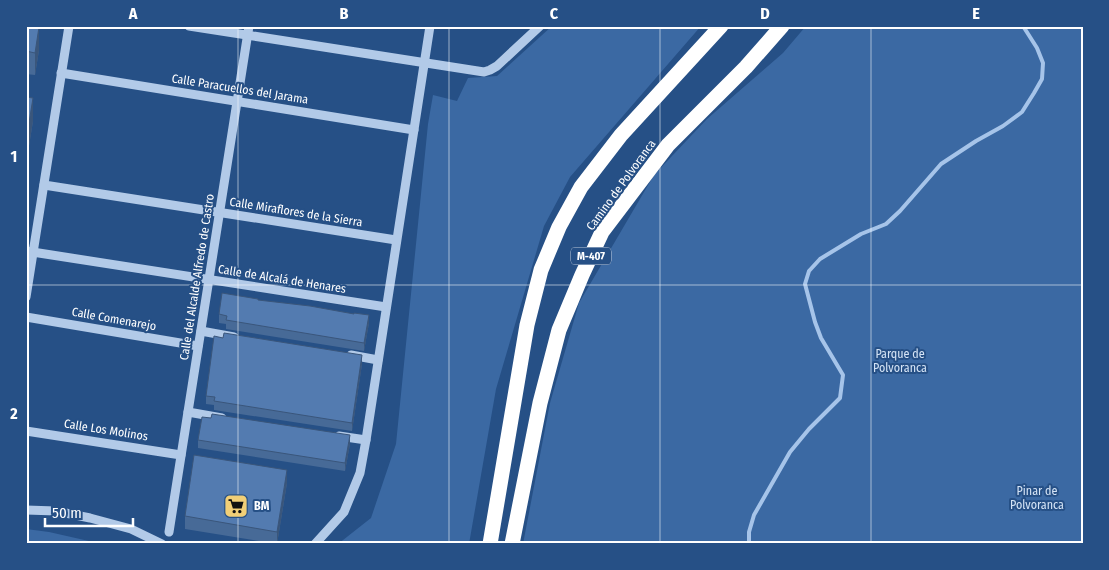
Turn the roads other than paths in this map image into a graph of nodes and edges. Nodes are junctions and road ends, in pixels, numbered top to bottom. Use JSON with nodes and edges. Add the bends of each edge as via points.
{"nodes":[{"id":1,"x":69,"y":26,"type":"edge"},
{"id":2,"x":189,"y":26,"type":"edge"},
{"id":3,"x":249,"y":26,"type":"edge"},
{"id":4,"x":430,"y":26,"type":"edge"},
{"id":5,"x":540,"y":26,"type":"edge"},
{"id":6,"x":721,"y":26,"type":"edge"},
{"id":7,"x":782,"y":26,"type":"edge"},
{"id":8,"x":248,"y":36,"type":"junction"},
{"id":9,"x":424,"y":63,"type":"junction"},
{"id":10,"x":61,"y":73,"type":"junction"},
{"id":11,"x":238,"y":101,"type":"junction"},
{"id":12,"x":414,"y":130,"type":"junction"},
{"id":13,"x":44,"y":185,"type":"junction"},
{"id":14,"x":220,"y":212,"type":"junction"},
{"id":15,"x":396,"y":240,"type":"junction"},
{"id":16,"x":30,"y":252,"type":"edge"},
{"id":17,"x":209,"y":280,"type":"junction"},
{"id":18,"x":26,"y":298,"type":"edge"},
{"id":19,"x":386,"y":307,"type":"junction"},
{"id":20,"x":26,"y":317,"type":"edge"},
{"id":21,"x":201,"y":331,"type":"junction"},
{"id":22,"x":240,"y":338,"type":"edge"},
{"id":23,"x":198,"y":346,"type":"junction"},
{"id":24,"x":338,"y":353,"type":"edge"},
{"id":25,"x":378,"y":360,"type":"junction"},
{"id":26,"x":188,"y":412,"type":"junction"},
{"id":27,"x":234,"y":420,"type":"edge"},
{"id":28,"x":26,"y":431,"type":"edge"},
{"id":29,"x":328,"y":434,"type":"edge"},
{"id":30,"x":366,"y":440,"type":"junction"},
{"id":31,"x":181,"y":455,"type":"junction"},
{"id":32,"x":26,"y":510,"type":"edge"},
{"id":33,"x":169,"y":532,"type":"dead end"},
{"id":34,"x":162,"y":544,"type":"edge"},
{"id":35,"x":314,"y":544,"type":"edge"},
{"id":36,"x":490,"y":544,"type":"edge"},
{"id":37,"x":512,"y":544,"type":"edge"}],
"edges":[{"from":1,"to":10,"type":"street"},
{"from":2,"to":8,"type":"street"},
{"from":3,"to":8,"type":"street","name":"Calle del Alcalde Alfredo de Castro"},
{"from":4,"to":9,"type":"street"},
{"from":5,"to":9,"type":"street","via":[[487,72]]},
{"from":6,"to":36,"type":"highway","via":[[621,135],[581,187],[559,227],[541,270],[527,326]]},
{"from":7,"to":37,"type":"highway","name":"Camino de Polvoranca","number":"M-407","via":[[668,145],[602,232],[559,330],[540,403]]},
{"from":8,"to":9,"type":"street"},
{"from":8,"to":11,"type":"street","name":"Calle del Alcalde Alfredo de Castro"},
{"from":9,"to":12,"type":"street"},
{"from":10,"to":11,"type":"street","name":"Calle Paracuellos del Jarama"},
{"from":10,"to":13,"type":"street"},
{"from":11,"to":12,"type":"street","name":"Calle Paracuellos del Jarama"},
{"from":11,"to":14,"type":"street","name":"Calle del Alcalde Alfredo de Castro"},
{"from":12,"to":15,"type":"street"},
{"from":13,"to":14,"type":"street","name":"Calle Miraflores de la Sierra"},
{"from":13,"to":16,"type":"street"},
{"from":14,"to":15,"type":"street","name":"Calle Miraflores de la Sierra"},
{"from":14,"to":17,"type":"street","name":"Calle del Alcalde Alfredo de Castro"},
{"from":15,"to":19,"type":"street"},
{"from":16,"to":17,"type":"street","name":"Calle de Alcalá de Henares"},
{"from":16,"to":18,"type":"street"},
{"from":17,"to":19,"type":"street","name":"Calle de Alcalá de Henares"},
{"from":17,"to":21,"type":"street","name":"Calle del Alcalde Alfredo de Castro"},
{"from":19,"to":25,"type":"street"},
{"from":20,"to":23,"type":"street","name":"Calle Comenarejo"},
{"from":21,"to":22,"type":"street"},
{"from":21,"to":23,"type":"street","name":"Calle del Alcalde Alfredo de Castro"},
{"from":23,"to":26,"type":"street","name":"Calle del Alcalde Alfredo de Castro"},
{"from":24,"to":25,"type":"street"},
{"from":25,"to":30,"type":"street"},
{"from":26,"to":27,"type":"street"},
{"from":26,"to":31,"type":"street","name":"Calle del Alcalde Alfredo de Castro"},
{"from":28,"to":31,"type":"street","name":"Calle Los Molinos"},
{"from":29,"to":30,"type":"street"},
{"from":30,"to":35,"type":"street","via":[[360,473],[344,512]]},
{"from":31,"to":33,"type":"street","name":"Calle del Alcalde Alfredo de Castro"},
{"from":32,"to":34,"type":"street","via":[[56,511],[90,518],[131,529]]}]}
